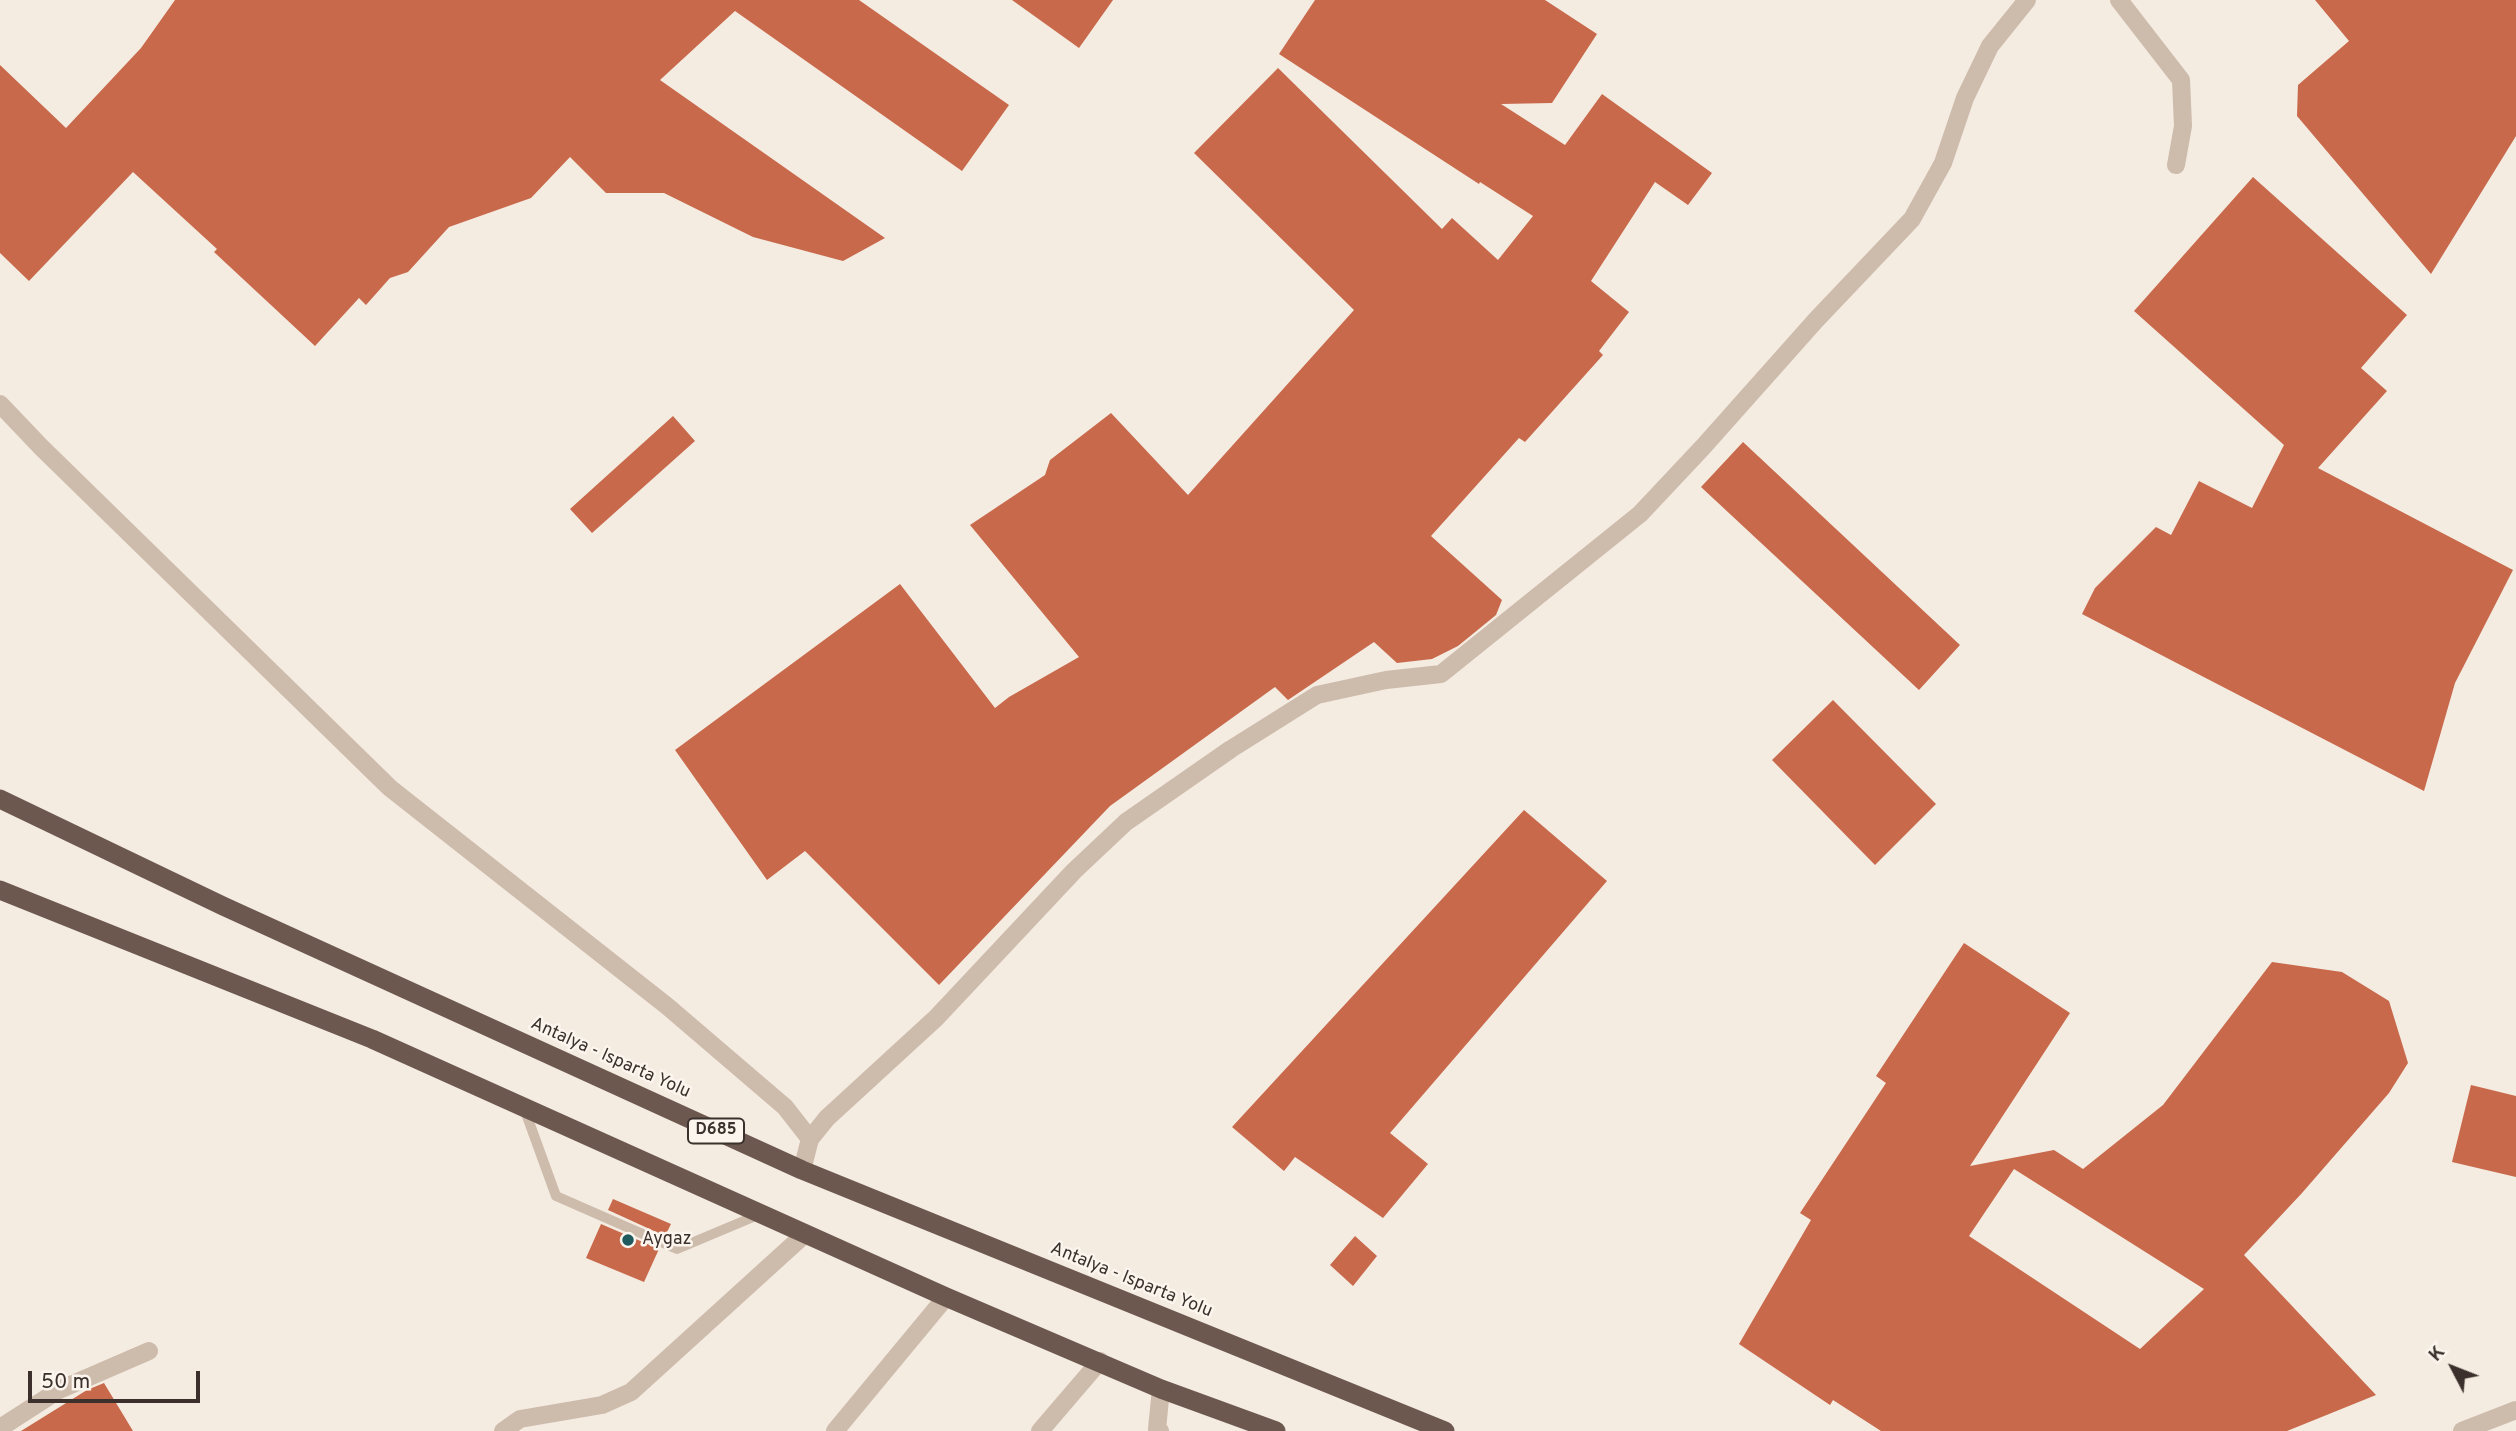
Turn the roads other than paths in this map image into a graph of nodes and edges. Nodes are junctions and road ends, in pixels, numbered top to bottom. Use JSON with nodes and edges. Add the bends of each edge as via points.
{"nodes":[{"id":1,"x":2027,"y":0,"type":"edge"},
{"id":2,"x":2119,"y":0,"type":"edge"},
{"id":3,"x":2176,"y":166,"type":"dead end"},
{"id":4,"x":0,"y":404,"type":"edge"},
{"id":5,"x":0,"y":799,"type":"edge"},
{"id":6,"x":0,"y":890,"type":"edge"},
{"id":7,"x":524,"y":1107,"type":"junction"},
{"id":8,"x":810,"y":1139,"type":"junction"},
{"id":9,"x":802,"y":1170,"type":"junction"},
{"id":10,"x":760,"y":1214,"type":"junction"},
{"id":11,"x":805,"y":1234,"type":"junction"},
{"id":12,"x":946,"y":1297,"type":"junction"},
{"id":13,"x":149,"y":1352,"type":"dead end"},
{"id":14,"x":1100,"y":1361,"type":"junction"},
{"id":15,"x":1161,"y":1389,"type":"junction"},
{"id":16,"x":2516,"y":1410,"type":"edge"},
{"id":17,"x":0,"y":1428,"type":"edge"},
{"id":18,"x":503,"y":1431,"type":"edge"},
{"id":19,"x":835,"y":1431,"type":"edge"},
{"id":20,"x":1040,"y":1431,"type":"edge"},
{"id":21,"x":1160,"y":1431,"type":"edge"},
{"id":22,"x":1276,"y":1431,"type":"edge"},
{"id":23,"x":1445,"y":1431,"type":"edge"},
{"id":24,"x":2462,"y":1431,"type":"edge"}],
"edges":[{"from":1,"to":8,"type":"street","via":[[1990,46],[1965,98],[1943,163],[1912,219],[1640,514],[1441,674],[1317,695],[1126,822],[936,1018]]},
{"from":2,"to":3,"type":"street","via":[[2181,80],[2183,125]]},
{"from":4,"to":8,"type":"street","via":[[390,788],[667,1006],[785,1107]]},
{"from":5,"to":9,"type":"highway","name":"Antalya - Isparta Yolu","number":"D685"},
{"from":6,"to":7,"type":"highway","via":[[372,1039]]},
{"from":7,"to":10,"type":"highway"},
{"from":7,"to":10,"type":"lane","via":[[556,1196],[677,1249]]},
{"from":8,"to":9,"type":"street"},
{"from":9,"to":23,"type":"highway","name":"Antalya - Isparta Yolu","number":"D685"},
{"from":10,"to":11,"type":"highway"},
{"from":11,"to":12,"type":"highway"},
{"from":11,"to":18,"type":"street","via":[[631,1392],[602,1405],[520,1419]]},
{"from":12,"to":14,"type":"highway"},
{"from":12,"to":19,"type":"street"},
{"from":13,"to":17,"type":"street","via":[[59,1390]]},
{"from":14,"to":15,"type":"highway"},
{"from":14,"to":20,"type":"street"},
{"from":15,"to":21,"type":"street"},
{"from":15,"to":22,"type":"highway"},
{"from":16,"to":24,"type":"street"}]}
